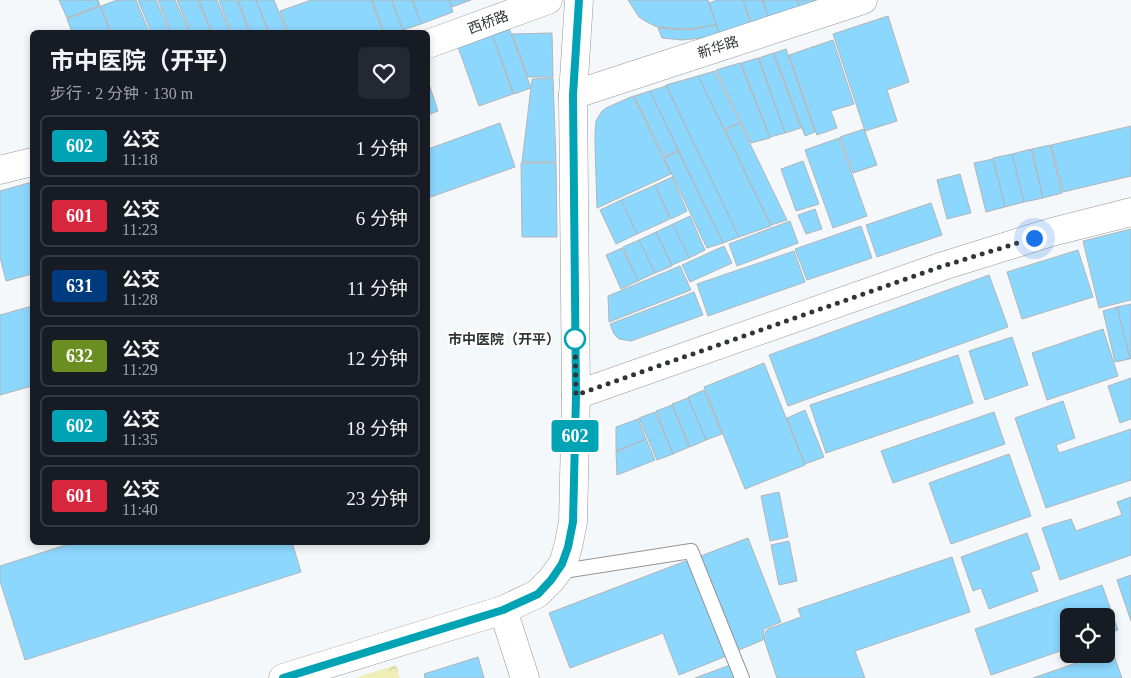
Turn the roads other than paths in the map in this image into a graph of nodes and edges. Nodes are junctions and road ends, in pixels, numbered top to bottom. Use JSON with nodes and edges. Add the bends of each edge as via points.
{"nodes":[{"id":1,"x":548,"y":0,"type":"edge"},
{"id":2,"x":579,"y":0,"type":"edge"},
{"id":3,"x":863,"y":0,"type":"edge"},
{"id":4,"x":430,"y":43,"type":"edge"},
{"id":5,"x":573,"y":95,"type":"junction"},
{"id":6,"x":30,"y":162,"type":"edge"},
{"id":7,"x":0,"y":170,"type":"edge"},
{"id":8,"x":1131,"y":212,"type":"edge"},
{"id":9,"x":576,"y":395,"type":"junction"},
{"id":10,"x":556,"y":572,"type":"junction"},
{"id":11,"x":503,"y":610,"type":"junction"},
{"id":12,"x":283,"y":678,"type":"edge"},
{"id":13,"x":525,"y":678,"type":"edge"},
{"id":14,"x":742,"y":678,"type":"edge"}],
"edges":[{"from":1,"to":4,"type":"street","name":"西桥路"},
{"from":2,"to":5,"type":"street"},
{"from":3,"to":5,"type":"street","name":"新华路"},
{"from":5,"to":9,"type":"street"},
{"from":6,"to":7,"type":"street"},
{"from":8,"to":9,"type":"street","via":[[1052,232],[943,266]]},
{"from":9,"to":10,"type":"street","via":[[573,522],[568,547]]},
{"from":10,"to":11,"type":"street","via":[[538,594]]},
{"from":10,"to":14,"type":"lane","via":[[692,551]]},
{"from":11,"to":12,"type":"street"},
{"from":11,"to":13,"type":"street"}]}
